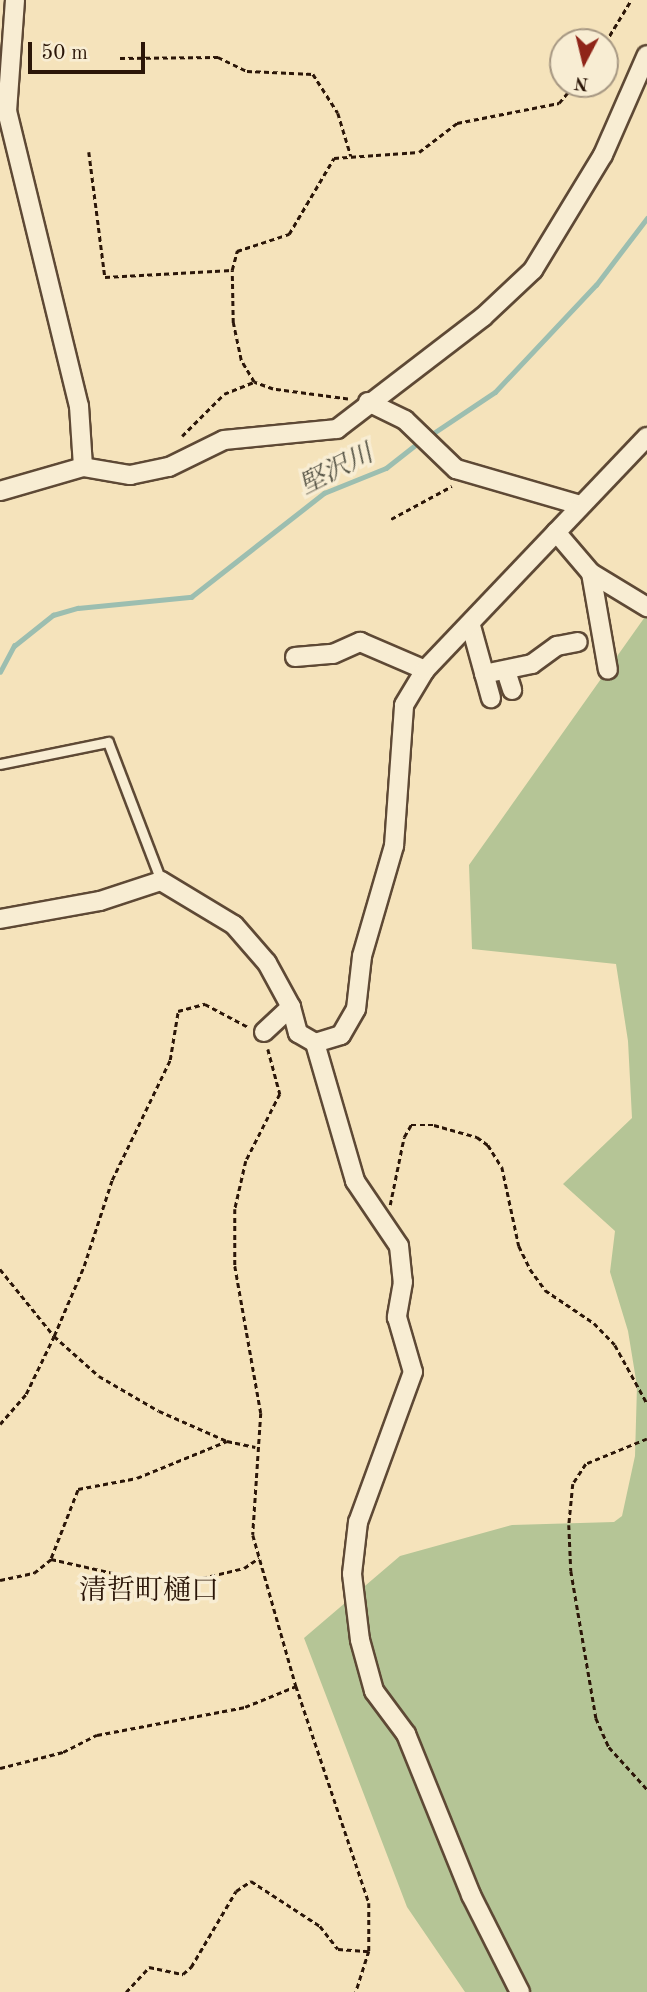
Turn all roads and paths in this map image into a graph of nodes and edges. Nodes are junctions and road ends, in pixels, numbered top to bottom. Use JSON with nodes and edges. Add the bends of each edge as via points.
{"nodes":[{"id":1,"x":15,"y":0,"type":"edge"},
{"id":2,"x":631,"y":0,"type":"edge"},
{"id":3,"x":614,"y":28,"type":"edge"},
{"id":4,"x":647,"y":55,"type":"edge"},
{"id":5,"x":121,"y":58,"type":"dead end"},
{"id":6,"x":563,"y":98,"type":"edge"},
{"id":7,"x":89,"y":152,"type":"dead end"},
{"id":8,"x":351,"y":156,"type":"junction"},
{"id":9,"x":232,"y":270,"type":"junction"},
{"id":10,"x":254,"y":382,"type":"junction"},
{"id":11,"x":368,"y":402,"type":"junction"},
{"id":12,"x":182,"y":436,"type":"dead end"},
{"id":13,"x":647,"y":436,"type":"edge"},
{"id":14,"x":83,"y":467,"type":"junction"},
{"id":15,"x":475,"y":476,"type":"junction"},
{"id":16,"x":0,"y":491,"type":"edge"},
{"id":17,"x":580,"y":505,"type":"junction"},
{"id":18,"x":391,"y":519,"type":"dead end"},
{"id":19,"x":556,"y":532,"type":"junction"},
{"id":20,"x":591,"y":573,"type":"junction"},
{"id":21,"x":647,"y":607,"type":"edge"},
{"id":22,"x":471,"y":626,"type":"junction"},
{"id":23,"x":578,"y":642,"type":"dead end"},
{"id":24,"x":295,"y":657,"type":"dead end"},
{"id":25,"x":425,"y":670,"type":"junction"},
{"id":26,"x":608,"y":670,"type":"dead end"},
{"id":27,"x":506,"y":671,"type":"junction"},
{"id":28,"x":484,"y":674,"type":"junction"},
{"id":29,"x":512,"y":690,"type":"dead end"},
{"id":30,"x":491,"y":698,"type":"dead end"},
{"id":31,"x":0,"y":764,"type":"edge"},
{"id":32,"x":161,"y":881,"type":"junction"},
{"id":33,"x":0,"y":919,"type":"edge"},
{"id":34,"x":291,"y":1007,"type":"junction"},
{"id":35,"x":264,"y":1032,"type":"junction"},
{"id":36,"x":315,"y":1043,"type":"junction"},
{"id":37,"x":387,"y":1226,"type":"junction"},
{"id":38,"x":0,"y":1269,"type":"edge"},
{"id":39,"x":54,"y":1336,"type":"junction"},
{"id":40,"x":647,"y":1403,"type":"edge"},
{"id":41,"x":0,"y":1424,"type":"edge"},
{"id":42,"x":647,"y":1439,"type":"edge"},
{"id":43,"x":227,"y":1441,"type":"junction"},
{"id":44,"x":257,"y":1447,"type":"junction"},
{"id":45,"x":259,"y":1558,"type":"junction"},
{"id":46,"x":51,"y":1559,"type":"junction"},
{"id":47,"x":0,"y":1580,"type":"edge"},
{"id":48,"x":296,"y":1686,"type":"junction"},
{"id":49,"x":0,"y":1768,"type":"edge"},
{"id":50,"x":647,"y":1789,"type":"edge"},
{"id":51,"x":369,"y":1951,"type":"junction"},
{"id":52,"x":126,"y":1992,"type":"edge"},
{"id":53,"x":356,"y":1992,"type":"edge"},
{"id":54,"x":520,"y":1992,"type":"edge"}],
"edges":[{"from":1,"to":14,"type":"street","via":[[6,76],[8,111],[79,406]]},
{"from":2,"to":3,"type":"path"},
{"from":4,"to":11,"type":"street","via":[[603,155],[533,270],[482,317]]},
{"from":5,"to":8,"type":"path","via":[[218,57],[247,71],[313,74],[338,113]]},
{"from":6,"to":8,"type":"path","via":[[559,103],[457,122],[419,152]]},
{"from":7,"to":9,"type":"path","via":[[104,277]]},
{"from":8,"to":9,"type":"path","via":[[334,158],[327,166],[289,234],[237,251]]},
{"from":9,"to":10,"type":"path","via":[[236,336],[241,360]]},
{"from":10,"to":11,"type":"path","via":[[273,389]]},
{"from":10,"to":12,"type":"path","via":[[224,394]]},
{"from":11,"to":14,"type":"street","via":[[337,429],[224,440],[169,467],[130,475]]},
{"from":11,"to":15,"type":"street","via":[[405,420],[456,469]]},
{"from":13,"to":17,"type":"street"},
{"from":14,"to":16,"type":"street"},
{"from":15,"to":17,"type":"street"},
{"from":15,"to":18,"type":"path"},
{"from":17,"to":19,"type":"street"},
{"from":19,"to":20,"type":"street"},
{"from":19,"to":22,"type":"street"},
{"from":20,"to":21,"type":"street"},
{"from":20,"to":26,"type":"street"},
{"from":22,"to":25,"type":"street"},
{"from":22,"to":28,"type":"street"},
{"from":23,"to":27,"type":"street","via":[[556,646],[532,664]]},
{"from":24,"to":25,"type":"street","via":[[333,654],[360,642]]},
{"from":25,"to":36,"type":"street","via":[[404,705],[394,846],[362,956],[356,1009],[341,1035]]},
{"from":27,"to":28,"type":"street"},
{"from":27,"to":29,"type":"street"},
{"from":28,"to":30,"type":"street"},
{"from":31,"to":32,"type":"lane","via":[[108,742]]},
{"from":32,"to":33,"type":"street","via":[[100,901]]},
{"from":32,"to":34,"type":"street","via":[[234,925],[267,963]]},
{"from":34,"to":35,"type":"street"},
{"from":34,"to":36,"type":"street","via":[[298,1033]]},
{"from":35,"to":39,"type":"path","via":[[205,1004],[178,1011],[170,1060],[112,1180],[84,1266]]},
{"from":35,"to":44,"type":"path","via":[[280,1094],[246,1161],[235,1209],[236,1266],[261,1413]]},
{"from":36,"to":37,"type":"street","via":[[355,1181]]},
{"from":37,"to":40,"type":"path","via":[[404,1137],[411,1125],[434,1125],[477,1137],[502,1167],[519,1246],[530,1269],[545,1290],[594,1323],[615,1345]]},
{"from":37,"to":54,"type":"street","via":[[398,1246],[402,1282],[397,1317],[413,1372],[358,1522],[353,1608],[374,1690],[406,1734],[471,1895]]},
{"from":38,"to":39,"type":"path"},
{"from":39,"to":41,"type":"path","via":[[26,1394]]},
{"from":39,"to":43,"type":"path","via":[[99,1376],[159,1411]]},
{"from":42,"to":50,"type":"path","via":[[586,1464],[573,1484],[569,1525],[571,1571],[596,1718],[609,1747]]},
{"from":43,"to":44,"type":"path"},
{"from":43,"to":46,"type":"path","via":[[137,1478],[78,1489]]},
{"from":44,"to":45,"type":"path","via":[[259,1488],[253,1535]]},
{"from":45,"to":46,"type":"path","via":[[244,1568],[194,1580],[135,1578]]},
{"from":45,"to":48,"type":"path"},
{"from":46,"to":47,"type":"path","via":[[34,1573]]},
{"from":48,"to":49,"type":"path","via":[[245,1707],[97,1735],[62,1752]]},
{"from":48,"to":51,"type":"path","via":[[369,1903]]},
{"from":51,"to":52,"type":"path","via":[[338,1949],[320,1926],[251,1881],[236,1891],[191,1968],[183,1974],[149,1967]]},
{"from":51,"to":53,"type":"path"}]}
